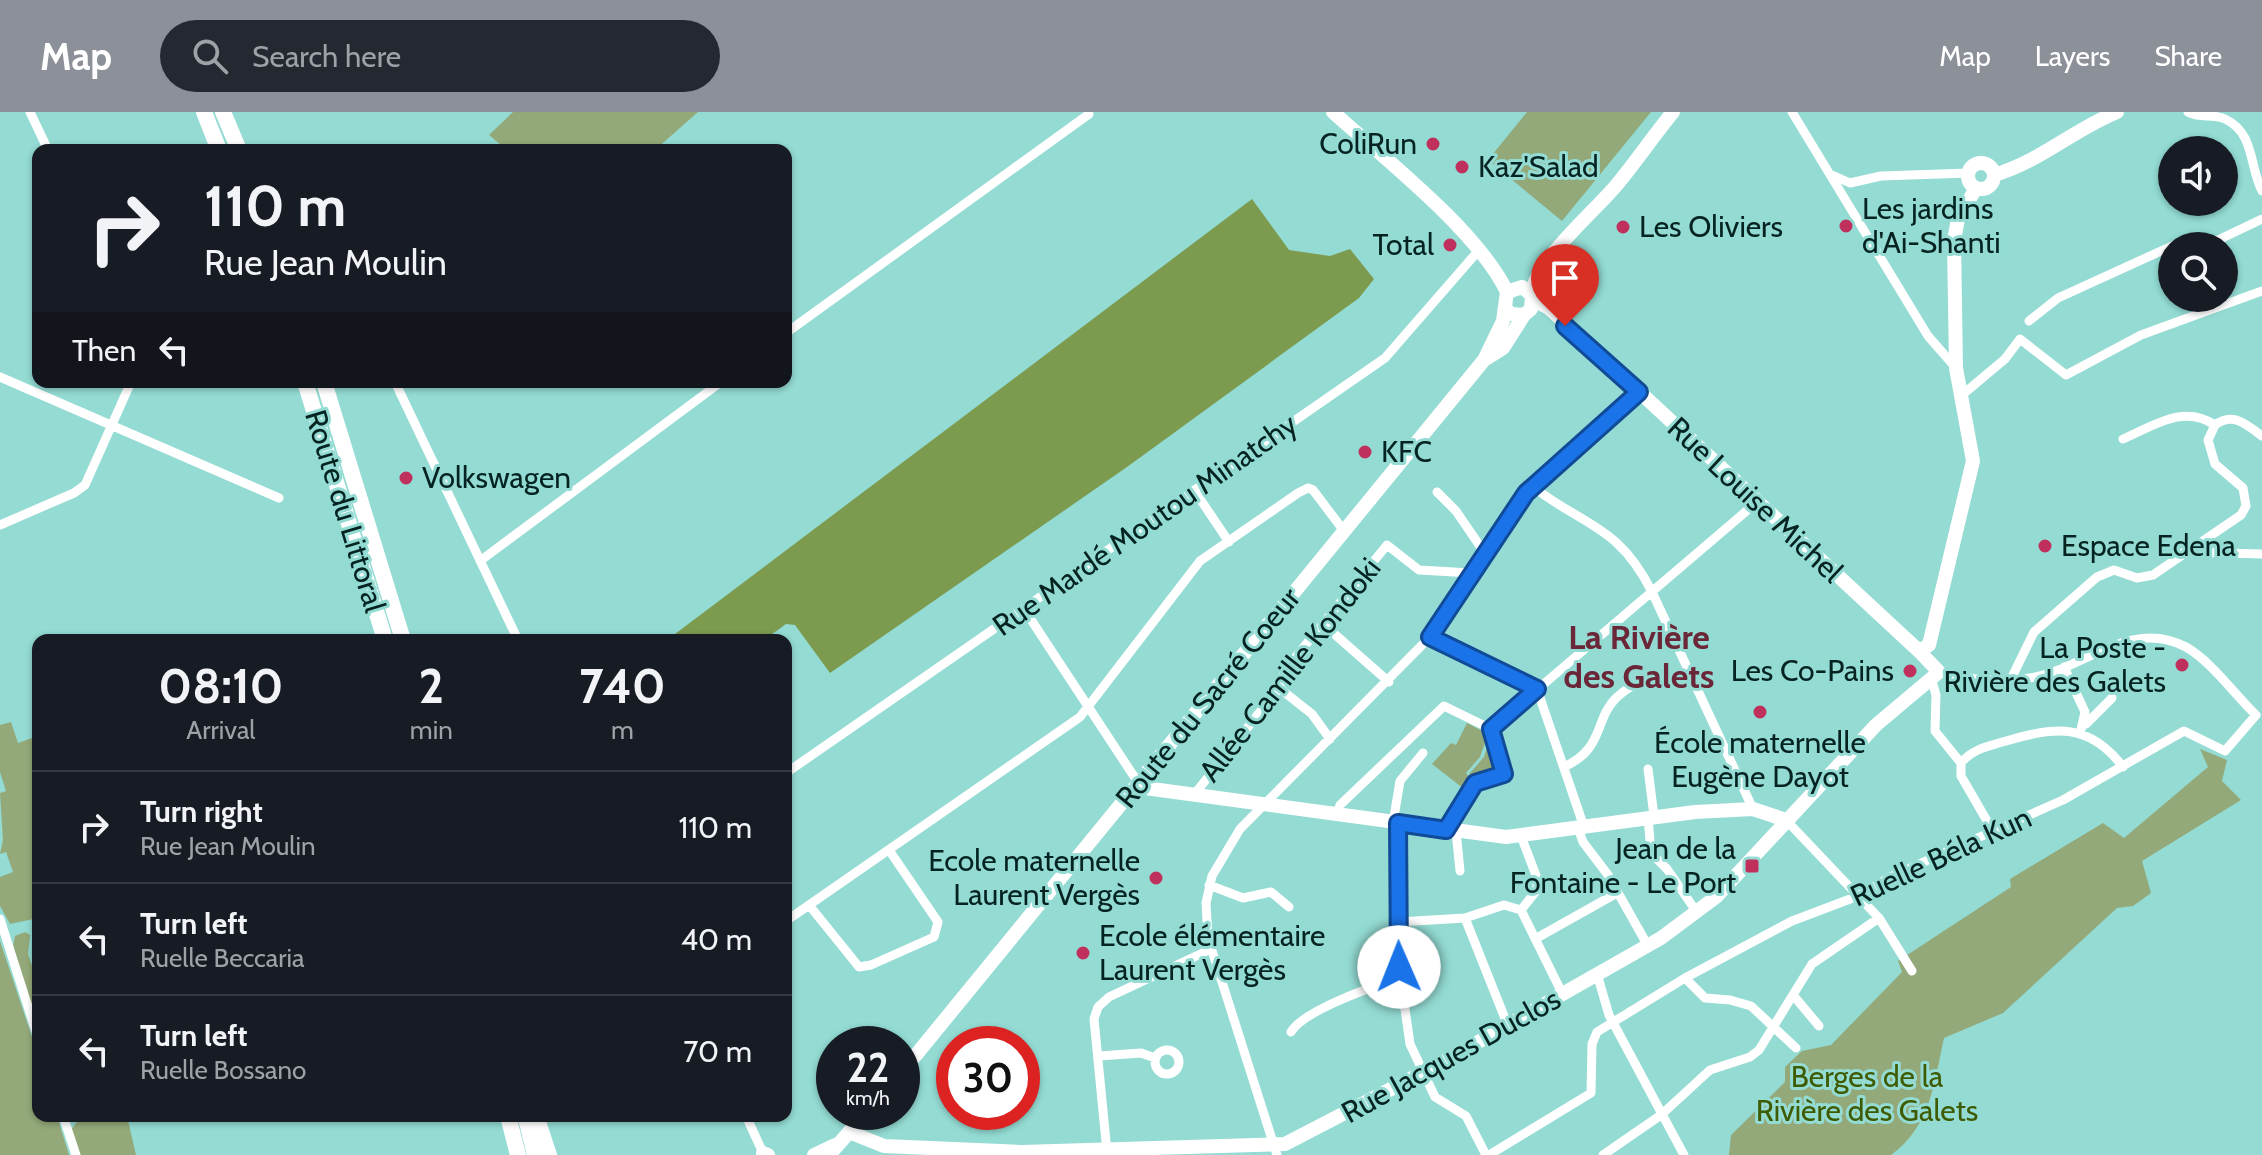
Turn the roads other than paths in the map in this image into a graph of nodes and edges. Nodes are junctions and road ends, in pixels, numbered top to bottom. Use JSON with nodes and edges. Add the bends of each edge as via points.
{"nodes":[{"id":1,"x":30,"y":112,"type":"edge"},
{"id":2,"x":204,"y":112,"type":"edge"},
{"id":3,"x":223,"y":112,"type":"edge"},
{"id":4,"x":1333,"y":112,"type":"edge"},
{"id":5,"x":1673,"y":112,"type":"edge"},
{"id":6,"x":1792,"y":112,"type":"edge"},
{"id":7,"x":2117,"y":112,"type":"edge"},
{"id":8,"x":2188,"y":112,"type":"edge"},
{"id":9,"x":1089,"y":114,"type":"edge"},
{"id":10,"x":45,"y":144,"type":"edge"},
{"id":11,"x":217,"y":144,"type":"edge"},
{"id":12,"x":236,"y":144,"type":"edge"},
{"id":13,"x":2259,"y":170,"type":"edge"},
{"id":14,"x":1969,"y":173,"type":"junction"},
{"id":15,"x":1832,"y":175,"type":"junction"},
{"id":16,"x":1994,"y":175,"type":"junction"},
{"id":17,"x":1850,"y":183,"type":"junction"},
{"id":18,"x":1976,"y":188,"type":"junction"},
{"id":19,"x":2262,"y":191,"type":"edge"},
{"id":20,"x":1844,"y":194,"type":"junction"},
{"id":21,"x":2262,"y":219,"type":"edge"},
{"id":22,"x":2235,"y":232,"type":"edge"},
{"id":23,"x":1476,"y":246,"type":"junction"},
{"id":24,"x":2158,"y":252,"type":"edge"},
{"id":25,"x":2262,"y":291,"type":"edge"},
{"id":26,"x":1521,"y":300,"type":"junction"},
{"id":27,"x":2029,"y":321,"type":"dead end"},
{"id":28,"x":792,"y":329,"type":"edge"},
{"id":29,"x":1956,"y":368,"type":"junction"},
{"id":30,"x":0,"y":377,"type":"edge"},
{"id":31,"x":129,"y":388,"type":"edge"},
{"id":32,"x":307,"y":388,"type":"edge"},
{"id":33,"x":326,"y":388,"type":"edge"},
{"id":34,"x":398,"y":388,"type":"edge"},
{"id":35,"x":713,"y":388,"type":"edge"},
{"id":36,"x":1639,"y":392,"type":"junction"},
{"id":37,"x":1962,"y":395,"type":"junction"},
{"id":38,"x":2215,"y":425,"type":"junction"},
{"id":39,"x":113,"y":426,"type":"junction"},
{"id":40,"x":2262,"y":436,"type":"edge"},
{"id":41,"x":2123,"y":439,"type":"dead end"},
{"id":42,"x":1533,"y":487,"type":"junction"},
{"id":43,"x":1194,"y":490,"type":"junction"},
{"id":44,"x":1437,"y":492,"type":"dead end"},
{"id":45,"x":279,"y":498,"type":"dead end"},
{"id":46,"x":1757,"y":502,"type":"junction"},
{"id":47,"x":0,"y":525,"type":"edge"},
{"id":48,"x":1344,"y":531,"type":"junction"},
{"id":49,"x":1229,"y":542,"type":"junction"},
{"id":50,"x":1484,"y":552,"type":"junction"},
{"id":51,"x":2184,"y":552,"type":"junction"},
{"id":52,"x":2262,"y":554,"type":"edge"},
{"id":53,"x":480,"y":561,"type":"junction"},
{"id":54,"x":1471,"y":573,"type":"junction"},
{"id":55,"x":1652,"y":592,"type":"junction"},
{"id":56,"x":1024,"y":609,"type":"junction"},
{"id":57,"x":1323,"y":624,"type":"junction"},
{"id":58,"x":383,"y":634,"type":"edge"},
{"id":59,"x":401,"y":634,"type":"edge"},
{"id":60,"x":515,"y":634,"type":"edge"},
{"id":61,"x":1430,"y":637,"type":"junction"},
{"id":62,"x":1919,"y":651,"type":"junction"},
{"id":63,"x":2064,"y":667,"type":"junction"},
{"id":64,"x":1691,"y":674,"type":"junction"},
{"id":65,"x":1935,"y":676,"type":"junction"},
{"id":66,"x":2011,"y":679,"type":"junction"},
{"id":67,"x":1389,"y":682,"type":"junction"},
{"id":68,"x":1279,"y":688,"type":"junction"},
{"id":69,"x":1537,"y":689,"type":"junction"},
{"id":70,"x":2112,"y":698,"type":"dead end"},
{"id":71,"x":1088,"y":706,"type":"junction"},
{"id":72,"x":1491,"y":729,"type":"junction"},
{"id":73,"x":2080,"y":734,"type":"junction"},
{"id":74,"x":1330,"y":739,"type":"junction"},
{"id":75,"x":1423,"y":753,"type":"dead end"},
{"id":76,"x":1961,"y":763,"type":"junction"},
{"id":77,"x":1564,"y":767,"type":"junction"},
{"id":78,"x":2123,"y":767,"type":"junction"},
{"id":79,"x":792,"y":769,"type":"edge"},
{"id":80,"x":1648,"y":769,"type":"dead end"},
{"id":81,"x":1139,"y":784,"type":"junction"},
{"id":82,"x":1193,"y":796,"type":"junction"},
{"id":83,"x":1260,"y":806,"type":"junction"},
{"id":84,"x":1753,"y":809,"type":"junction"},
{"id":85,"x":1336,"y":816,"type":"junction"},
{"id":86,"x":1651,"y":817,"type":"junction"},
{"id":87,"x":1786,"y":820,"type":"junction"},
{"id":88,"x":1396,"y":823,"type":"junction"},
{"id":89,"x":1581,"y":828,"type":"junction"},
{"id":90,"x":1451,"y":831,"type":"junction"},
{"id":91,"x":1994,"y":833,"type":"junction"},
{"id":92,"x":1521,"y":836,"type":"junction"},
{"id":93,"x":889,"y":850,"type":"junction"},
{"id":94,"x":1460,"y":871,"type":"dead end"},
{"id":95,"x":1209,"y":885,"type":"junction"},
{"id":96,"x":1617,"y":893,"type":"junction"},
{"id":97,"x":1858,"y":896,"type":"junction"},
{"id":98,"x":809,"y":905,"type":"junction"},
{"id":99,"x":1289,"y":907,"type":"dead end"},
{"id":100,"x":1521,"y":910,"type":"junction"},
{"id":101,"x":1696,"y":911,"type":"junction"},
{"id":102,"x":792,"y":917,"type":"edge"},
{"id":103,"x":1465,"y":918,"type":"junction"},
{"id":104,"x":1879,"y":918,"type":"junction"},
{"id":105,"x":0,"y":919,"type":"edge"},
{"id":106,"x":1398,"y":922,"type":"junction"},
{"id":107,"x":1535,"y":939,"type":"junction"},
{"id":108,"x":1648,"y":946,"type":"junction"},
{"id":109,"x":1211,"y":949,"type":"junction"},
{"id":110,"x":1912,"y":971,"type":"dead end"},
{"id":111,"x":1597,"y":974,"type":"junction"},
{"id":112,"x":1685,"y":978,"type":"junction"},
{"id":113,"x":1400,"y":980,"type":"junction"},
{"id":114,"x":1563,"y":995,"type":"junction"},
{"id":115,"x":1793,"y":995,"type":"junction"},
{"id":116,"x":32,"y":1019,"type":"edge"},
{"id":117,"x":1612,"y":1021,"type":"junction"},
{"id":118,"x":1508,"y":1026,"type":"junction"},
{"id":119,"x":1819,"y":1026,"type":"dead end"},
{"id":120,"x":1773,"y":1028,"type":"junction"},
{"id":121,"x":1291,"y":1032,"type":"dead end"},
{"id":122,"x":1796,"y":1048,"type":"dead end"},
{"id":123,"x":920,"y":1050,"type":"edge"},
{"id":124,"x":1099,"y":1056,"type":"junction"},
{"id":125,"x":1155,"y":1058,"type":"dead end"},
{"id":126,"x":1421,"y":1073,"type":"junction"},
{"id":127,"x":1661,"y":1115,"type":"junction"},
{"id":128,"x":65,"y":1122,"type":"edge"},
{"id":129,"x":502,"y":1122,"type":"edge"},
{"id":130,"x":510,"y":1122,"type":"edge"},
{"id":131,"x":527,"y":1122,"type":"edge"},
{"id":132,"x":538,"y":1122,"type":"edge"},
{"id":133,"x":749,"y":1122,"type":"edge"},
{"id":134,"x":850,"y":1130,"type":"edge"},
{"id":135,"x":844,"y":1137,"type":"junction"},
{"id":136,"x":1276,"y":1150,"type":"edge"},
{"id":137,"x":1107,"y":1153,"type":"edge"},
{"id":138,"x":765,"y":1154,"type":"edge"},
{"id":139,"x":76,"y":1155,"type":"edge"},
{"id":140,"x":508,"y":1155,"type":"edge"},
{"id":141,"x":518,"y":1155,"type":"edge"},
{"id":142,"x":535,"y":1155,"type":"edge"},
{"id":143,"x":549,"y":1155,"type":"edge"},
{"id":144,"x":814,"y":1155,"type":"edge"},
{"id":145,"x":829,"y":1155,"type":"edge"},
{"id":146,"x":1488,"y":1155,"type":"edge"},
{"id":147,"x":1603,"y":1155,"type":"edge"},
{"id":148,"x":1684,"y":1155,"type":"edge"}],
"edges":[{"from":1,"to":10,"type":"street"},
{"from":2,"to":11,"type":"highway"},
{"from":3,"to":12,"type":"highway"},
{"from":4,"to":23,"type":"street","name":"Rue Louise Michel"},
{"from":5,"to":26,"type":"street","name":"Route du Sacré Coeur"},
{"from":6,"to":15,"type":"street"},
{"from":7,"to":16,"type":"street","via":[[2056,142],[2032,162]]},
{"from":8,"to":13,"type":"street","via":[[2223,117],[2240,129]]},
{"from":9,"to":28,"type":"street"},
{"from":13,"to":19,"type":"street"},
{"from":14,"to":16,"type":"street","via":[[1981,163]]},
{"from":14,"to":17,"type":"street","via":[[1881,176]]},
{"from":14,"to":18,"type":"street"},
{"from":15,"to":17,"type":"street"},
{"from":15,"to":20,"type":"street"},
{"from":16,"to":18,"type":"street","via":[[1990,186]]},
{"from":17,"to":20,"type":"street"},
{"from":18,"to":29,"type":"street","via":[[1955,232]]},
{"from":20,"to":29,"type":"street","via":[[1928,336]]},
{"from":21,"to":22,"type":"street"},
{"from":23,"to":26,"type":"street","name":"Rue Louise Michel","via":[[1501,263]]},
{"from":23,"to":43,"type":"street","name":"Rue Mardé Moutou Minatchy","via":[[1385,358]]},
{"from":24,"to":27,"type":"street","via":[[2058,298]]},
{"from":25,"to":37,"type":"street","via":[[2141,335],[2066,375],[2020,339]]},
{"from":26,"to":36,"type":"street","name":"Rue Louise Michel","via":[[1549,308]]},
{"from":26,"to":48,"type":"street","name":"Route du Sacré Coeur","via":[[1503,321],[1484,360]]},
{"from":29,"to":37,"type":"street"},
{"from":30,"to":39,"type":"street"},
{"from":31,"to":39,"type":"street"},
{"from":32,"to":58,"type":"highway","name":"Route du Littoral"},
{"from":33,"to":59,"type":"highway","name":"Route du Littoral"},
{"from":34,"to":53,"type":"street"},
{"from":35,"to":53,"type":"street"},
{"from":36,"to":42,"type":"street"},
{"from":36,"to":46,"type":"street","name":"Rue Louise Michel"},
{"from":37,"to":62,"type":"street","via":[[1973,451],[1968,488],[1929,645]]},
{"from":38,"to":40,"type":"street","via":[[2237,420]]},
{"from":38,"to":41,"type":"street","via":[[2200,415],[2187,415]]},
{"from":38,"to":51,"type":"street","via":[[2208,440],[2210,454],[2243,488],[2246,506],[2225,527]]},
{"from":39,"to":45,"type":"street"},
{"from":39,"to":47,"type":"street","via":[[85,485]]},
{"from":42,"to":50,"type":"street"},
{"from":42,"to":55,"type":"street","via":[[1612,536]]},
{"from":43,"to":49,"type":"street"},
{"from":43,"to":56,"type":"street","name":"Rue Mardé Moutou Minatchy"},
{"from":44,"to":50,"type":"street"},
{"from":46,"to":55,"type":"street"},
{"from":46,"to":62,"type":"street","name":"Rue Louise Michel"},
{"from":48,"to":49,"type":"street","via":[[1308,488]]},
{"from":48,"to":81,"type":"street","name":"Route du Sacré Coeur"},
{"from":49,"to":71,"type":"street","via":[[1200,561]]},
{"from":50,"to":54,"type":"street"},
{"from":51,"to":52,"type":"street"},
{"from":51,"to":66,"type":"street","via":[[2147,578],[2114,570],[2097,577],[2034,632]]},
{"from":53,"to":60,"type":"street"},
{"from":54,"to":57,"type":"street","name":"Allée Camille Kondoki","via":[[1419,570],[1387,545]]},
{"from":54,"to":61,"type":"street"},
{"from":55,"to":64,"type":"street"},
{"from":55,"to":69,"type":"street"},
{"from":56,"to":71,"type":"street"},
{"from":56,"to":79,"type":"street","name":"Rue Mardé Moutou Minatchy"},
{"from":57,"to":67,"type":"street"},
{"from":57,"to":68,"type":"street","name":"Allée Camille Kondoki","via":[[1285,670]]},
{"from":61,"to":67,"type":"street"},
{"from":61,"to":69,"type":"street"},
{"from":62,"to":65,"type":"street","name":"Rue Louise Michel"},
{"from":63,"to":66,"type":"street"},
{"from":63,"to":73,"type":"street","via":[[2085,712]]},
{"from":63,"to":78,"type":"street","name":"Ruelle Béla Kun","via":[[2125,641],[2167,640],[2192,652],[2256,715],[2225,751],[2184,731]]},
{"from":64,"to":77,"type":"street","via":[[1669,681],[1642,680],[1618,697],[1591,747]]},
{"from":64,"to":84,"type":"street"},
{"from":65,"to":66,"type":"street"},
{"from":65,"to":76,"type":"street","via":[[1935,731]]},
{"from":65,"to":87,"type":"street","name":"Rue Jacques Duclos","via":[[1876,725]]},
{"from":67,"to":74,"type":"street"},
{"from":68,"to":74,"type":"street","via":[[1312,714]]},
{"from":68,"to":82,"type":"street","name":"Allée Camille Kondoki"},
{"from":69,"to":72,"type":"street"},
{"from":69,"to":77,"type":"street"},
{"from":70,"to":73,"type":"street"},
{"from":71,"to":81,"type":"street"},
{"from":71,"to":93,"type":"street","via":[[1080,717]]},
{"from":72,"to":85,"type":"street","via":[[1444,706],[1340,805]]},
{"from":72,"to":90,"type":"street","via":[[1504,774],[1475,783]]},
{"from":73,"to":76,"type":"street","via":[[2038,731],[1975,751]]},
{"from":73,"to":78,"type":"street","via":[[2104,744]]},
{"from":74,"to":83,"type":"street"},
{"from":75,"to":88,"type":"street","via":[[1400,781]]},
{"from":76,"to":91,"type":"street","via":[[1961,776]]},
{"from":77,"to":89,"type":"street"},
{"from":78,"to":91,"type":"street","name":"Ruelle Béla Kun"},
{"from":80,"to":86,"type":"street"},
{"from":81,"to":82,"type":"street"},
{"from":81,"to":123,"type":"street","name":"Route du Sacré Coeur"},
{"from":82,"to":83,"type":"street"},
{"from":83,"to":85,"type":"street"},
{"from":83,"to":95,"type":"street","via":[[1217,861]]},
{"from":84,"to":86,"type":"street"},
{"from":84,"to":87,"type":"street"},
{"from":85,"to":88,"type":"street"},
{"from":86,"to":89,"type":"street"},
{"from":86,"to":101,"type":"street","via":[[1651,853]]},
{"from":87,"to":97,"type":"street"},
{"from":87,"to":101,"type":"street","name":"Rue Jacques Duclos","via":[[1716,897]]},
{"from":88,"to":90,"type":"street"},
{"from":88,"to":106,"type":"street"},
{"from":89,"to":92,"type":"street"},
{"from":89,"to":96,"type":"street","via":[[1583,842]]},
{"from":90,"to":92,"type":"street"},
{"from":90,"to":94,"type":"street"},
{"from":91,"to":97,"type":"street","name":"Ruelle Béla Kun"},
{"from":92,"to":100,"type":"street","via":[[1537,890]]},
{"from":93,"to":98,"type":"street"},
{"from":93,"to":98,"type":"street","via":[[935,917],[939,930],[934,937],[859,967]]},
{"from":95,"to":99,"type":"street","via":[[1243,898],[1271,892]]},
{"from":95,"to":109,"type":"street","via":[[1206,922]]},
{"from":96,"to":107,"type":"street"},
{"from":96,"to":108,"type":"street"},
{"from":97,"to":104,"type":"street"},
{"from":97,"to":112,"type":"street","name":"Ruelle Béla Kun","via":[[1792,921]]},
{"from":98,"to":102,"type":"street"},
{"from":100,"to":103,"type":"street","via":[[1504,905]]},
{"from":100,"to":107,"type":"street"},
{"from":101,"to":108,"type":"street","name":"Rue Jacques Duclos"},
{"from":103,"to":106,"type":"street"},
{"from":103,"to":118,"type":"street"},
{"from":104,"to":110,"type":"street"},
{"from":104,"to":115,"type":"street","via":[[1818,957]]},
{"from":105,"to":116,"type":"street"},
{"from":106,"to":113,"type":"street"},
{"from":107,"to":114,"type":"street"},
{"from":108,"to":111,"type":"street","name":"Rue Jacques Duclos"},
{"from":109,"to":124,"type":"street","via":[[1102,1002],[1094,1019]]},
{"from":109,"to":136,"type":"street"},
{"from":111,"to":114,"type":"street","name":"Rue Jacques Duclos"},
{"from":111,"to":117,"type":"street"},
{"from":112,"to":117,"type":"street","name":"Ruelle Béla Kun"},
{"from":112,"to":120,"type":"street","via":[[1699,994],[1743,1002]]},
{"from":113,"to":121,"type":"street","via":[[1342,1000]]},
{"from":113,"to":126,"type":"street","via":[[1410,1044]]},
{"from":114,"to":118,"type":"street","name":"Rue Jacques Duclos"},
{"from":115,"to":119,"type":"street"},
{"from":115,"to":120,"type":"street"},
{"from":117,"to":127,"type":"street"},
{"from":117,"to":146,"type":"street","via":[[1593,1038],[1591,1093]]},
{"from":118,"to":126,"type":"street","name":"Rue Jacques Duclos"},
{"from":120,"to":122,"type":"street"},
{"from":120,"to":127,"type":"street","via":[[1750,1057],[1710,1070]]},
{"from":124,"to":125,"type":"street","via":[[1141,1053]]},
{"from":124,"to":137,"type":"street"},
{"from":126,"to":136,"type":"street","name":"Rue Jacques Duclos"},
{"from":126,"to":146,"type":"street","via":[[1441,1104],[1466,1116]]},
{"from":127,"to":147,"type":"street"},
{"from":127,"to":148,"type":"street"},
{"from":128,"to":139,"type":"street"},
{"from":129,"to":140,"type":"highway"},
{"from":130,"to":141,"type":"highway"},
{"from":131,"to":142,"type":"highway"},
{"from":132,"to":143,"type":"highway"},
{"from":133,"to":138,"type":"street"},
{"from":134,"to":135,"type":"street"},
{"from":135,"to":137,"type":"street","name":"Rue Jacques Duclos","via":[[884,1146]]},
{"from":135,"to":144,"type":"street"},
{"from":135,"to":145,"type":"street"},
{"from":136,"to":137,"type":"street","name":"Rue Jacques Duclos"}]}
